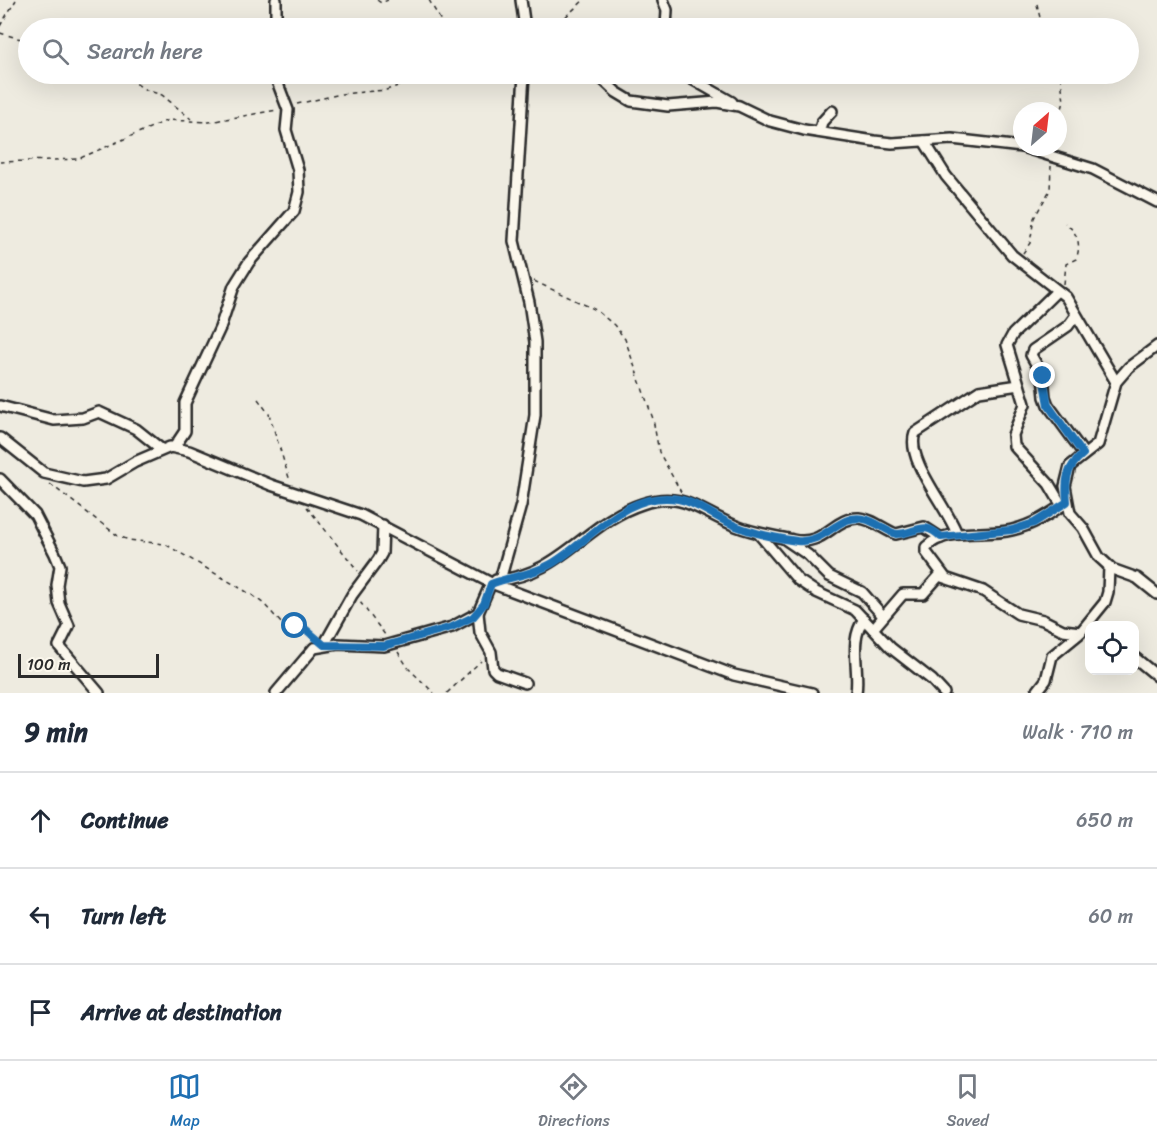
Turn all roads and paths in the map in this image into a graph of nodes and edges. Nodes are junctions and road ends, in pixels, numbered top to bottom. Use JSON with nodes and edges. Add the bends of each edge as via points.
{"nodes":[{"id":1,"x":16,"y":0,"type":"edge"},
{"id":2,"x":276,"y":0,"type":"edge"},
{"id":3,"x":377,"y":0,"type":"edge"},
{"id":4,"x":388,"y":0,"type":"edge"},
{"id":5,"x":429,"y":0,"type":"edge"},
{"id":6,"x":521,"y":0,"type":"edge"},
{"id":7,"x":584,"y":0,"type":"edge"},
{"id":8,"x":663,"y":0,"type":"edge"},
{"id":9,"x":1036,"y":4,"type":"dead end"},
{"id":10,"x":276,"y":18,"type":"edge"},
{"id":11,"x":439,"y":18,"type":"edge"},
{"id":12,"x":524,"y":18,"type":"edge"},
{"id":13,"x":564,"y":18,"type":"edge"},
{"id":14,"x":667,"y":18,"type":"edge"},
{"id":15,"x":1042,"y":18,"type":"edge"},
{"id":16,"x":0,"y":26,"type":"edge"},
{"id":17,"x":0,"y":33,"type":"edge"},
{"id":18,"x":18,"y":38,"type":"edge"},
{"id":19,"x":137,"y":84,"type":"edge"},
{"id":20,"x":278,"y":84,"type":"edge"},
{"id":21,"x":404,"y":84,"type":"edge"},
{"id":22,"x":523,"y":84,"type":"edge"},
{"id":23,"x":607,"y":84,"type":"edge"},
{"id":24,"x":700,"y":84,"type":"edge"},
{"id":25,"x":1061,"y":84,"type":"edge"},
{"id":26,"x":1064,"y":102,"type":"edge"},
{"id":27,"x":739,"y":106,"type":"junction"},
{"id":28,"x":288,"y":110,"type":"junction"},
{"id":29,"x":832,"y":111,"type":"dead end"},
{"id":30,"x":192,"y":120,"type":"junction"},
{"id":31,"x":819,"y":132,"type":"junction"},
{"id":32,"x":924,"y":141,"type":"junction"},
{"id":33,"x":1013,"y":146,"type":"edge"},
{"id":34,"x":1051,"y":156,"type":"joint"},
{"id":35,"x":0,"y":162,"type":"edge"},
{"id":36,"x":1157,"y":202,"type":"edge"},
{"id":37,"x":1065,"y":223,"type":"dead end"},
{"id":38,"x":1018,"y":262,"type":"junction"},
{"id":39,"x":522,"y":271,"type":"junction"},
{"id":40,"x":1057,"y":291,"type":"junction"},
{"id":41,"x":1076,"y":315,"type":"junction"},
{"id":42,"x":1157,"y":346,"type":"edge"},
{"id":43,"x":1116,"y":382,"type":"junction"},
{"id":44,"x":1018,"y":385,"type":"junction"},
{"id":45,"x":258,"y":399,"type":"dead end"},
{"id":46,"x":0,"y":406,"type":"edge"},
{"id":47,"x":0,"y":438,"type":"edge"},
{"id":48,"x":175,"y":446,"type":"junction"},
{"id":49,"x":162,"y":449,"type":"junction"},
{"id":50,"x":1083,"y":454,"type":"junction"},
{"id":51,"x":38,"y":469,"type":"junction"},
{"id":52,"x":0,"y":479,"type":"edge"},
{"id":53,"x":294,"y":492,"type":"junction"},
{"id":54,"x":689,"y":502,"type":"junction"},
{"id":55,"x":1064,"y":504,"type":"junction"},
{"id":56,"x":383,"y":525,"type":"junction"},
{"id":57,"x":756,"y":531,"type":"junction"},
{"id":58,"x":957,"y":534,"type":"junction"},
{"id":59,"x":781,"y":537,"type":"junction"},
{"id":60,"x":941,"y":537,"type":"junction"},
{"id":61,"x":1109,"y":567,"type":"junction"},
{"id":62,"x":944,"y":576,"type":"junction"},
{"id":63,"x":363,"y":582,"type":"junction"},
{"id":64,"x":493,"y":582,"type":"junction"},
{"id":65,"x":1157,"y":594,"type":"edge"},
{"id":66,"x":357,"y":598,"type":"dead end"},
{"id":67,"x":478,"y":613,"type":"junction"},
{"id":68,"x":884,"y":616,"type":"junction"},
{"id":69,"x":864,"y":619,"type":"junction"},
{"id":70,"x":873,"y":629,"type":"junction"},
{"id":71,"x":1080,"y":633,"type":"junction"},
{"id":72,"x":1085,"y":636,"type":"edge"},
{"id":73,"x":392,"y":643,"type":"junction"},
{"id":74,"x":324,"y":645,"type":"junction"},
{"id":75,"x":491,"y":652,"type":"junction"},
{"id":76,"x":1139,"y":661,"type":"edge"},
{"id":77,"x":1157,"y":676,"type":"edge"},
{"id":78,"x":525,"y":682,"type":"dead end"},
{"id":79,"x":99,"y":693,"type":"edge"},
{"id":80,"x":276,"y":693,"type":"edge"},
{"id":81,"x":434,"y":693,"type":"edge"},
{"id":82,"x":447,"y":693,"type":"edge"},
{"id":83,"x":812,"y":693,"type":"edge"},
{"id":84,"x":856,"y":693,"type":"edge"},
{"id":85,"x":944,"y":693,"type":"edge"},
{"id":86,"x":1036,"y":693,"type":"edge"}],
"edges":[{"from":1,"to":16,"type":"path"},
{"from":2,"to":10,"type":"street"},
{"from":3,"to":4,"type":"path"},
{"from":5,"to":11,"type":"path"},
{"from":6,"to":12,"type":"street"},
{"from":7,"to":13,"type":"path"},
{"from":8,"to":14,"type":"street"},
{"from":9,"to":15,"type":"path"},
{"from":17,"to":18,"type":"path"},
{"from":19,"to":30,"type":"path","via":[[162,95]]},
{"from":20,"to":28,"type":"street"},
{"from":21,"to":28,"type":"path","via":[[290,105]]},
{"from":22,"to":39,"type":"street","via":[[513,222],[513,241]]},
{"from":23,"to":27,"type":"street","via":[[631,101],[668,106],[717,102]]},
{"from":24,"to":27,"type":"street"},
{"from":25,"to":26,"type":"path"},
{"from":27,"to":31,"type":"street","via":[[770,121]]},
{"from":28,"to":30,"type":"path","via":[[209,122]]},
{"from":28,"to":48,"type":"street","via":[[286,130],[299,181],[297,204],[234,286],[220,328],[185,403],[185,431]]},
{"from":29,"to":31,"type":"street"},
{"from":30,"to":35,"type":"path","via":[[168,120],[78,159]]},
{"from":31,"to":32,"type":"street","via":[[892,143]]},
{"from":32,"to":33,"type":"street","via":[[952,139]]},
{"from":32,"to":38,"type":"street","via":[[946,176]]},
{"from":34,"to":36,"type":"street","via":[[1093,169]]},
{"from":34,"to":38,"type":"path","via":[[1050,190],[1034,218],[1028,248]]},
{"from":37,"to":40,"type":"path","via":[[1076,234],[1079,249],[1076,259],[1066,264],[1064,285]]},
{"from":38,"to":40,"type":"street"},
{"from":39,"to":54,"type":"path","via":[[542,285],[596,310],[625,339],[653,419],[659,452]]},
{"from":39,"to":64,"type":"street","via":[[535,342],[535,416],[521,505]]},
{"from":40,"to":41,"type":"street","via":[[1066,297]]},
{"from":40,"to":44,"type":"street","via":[[1009,339],[1008,351]]},
{"from":41,"to":43,"type":"street"},
{"from":41,"to":50,"type":"street","via":[[1031,355],[1043,376],[1048,405]]},
{"from":42,"to":43,"type":"street"},
{"from":43,"to":50,"type":"street","via":[[1098,444]]},
{"from":44,"to":55,"type":"street","via":[[1025,407],[1013,435],[1014,446],[1032,462]]},
{"from":44,"to":58,"type":"street","via":[[979,391],[915,433],[914,457]]},
{"from":45,"to":53,"type":"path","via":[[269,414]]},
{"from":46,"to":49,"type":"street","via":[[54,420],[83,418],[99,412],[136,429]]},
{"from":47,"to":51,"type":"street"},
{"from":48,"to":49,"type":"street"},
{"from":48,"to":53,"type":"street"},
{"from":49,"to":51,"type":"street","via":[[93,483],[50,476]]},
{"from":50,"to":55,"type":"street","via":[[1070,466]]},
{"from":51,"to":74,"type":"path","via":[[55,489],[118,536],[165,544],[252,595],[283,625],[303,627]]},
{"from":52,"to":79,"type":"street","via":[[35,515],[51,545],[60,566],[59,603],[69,626],[59,646]]},
{"from":53,"to":56,"type":"street"},
{"from":53,"to":63,"type":"path","via":[[353,562]]},
{"from":54,"to":57,"type":"street","via":[[736,526]]},
{"from":54,"to":64,"type":"street","via":[[660,500],[627,509],[595,528],[552,563],[524,576]]},
{"from":55,"to":58,"type":"street","via":[[1034,523],[1012,530]]},
{"from":55,"to":61,"type":"street"},
{"from":56,"to":63,"type":"street","via":[[382,553]]},
{"from":56,"to":64,"type":"street"},
{"from":57,"to":59,"type":"street"},
{"from":57,"to":69,"type":"street","via":[[798,580],[855,610]]},
{"from":58,"to":60,"type":"street"},
{"from":59,"to":60,"type":"street","via":[[816,540],[843,522],[862,518],[896,534],[921,527]]},
{"from":59,"to":68,"type":"street","via":[[808,555],[829,576],[862,592]]},
{"from":60,"to":62,"type":"street","via":[[926,550]]},
{"from":61,"to":65,"type":"street","via":[[1147,584]]},
{"from":61,"to":71,"type":"street","via":[[1108,597]]},
{"from":62,"to":68,"type":"street","via":[[936,577],[923,594],[903,594]]},
{"from":62,"to":71,"type":"street","via":[[991,595],[1018,614]]},
{"from":63,"to":74,"type":"street"},
{"from":64,"to":67,"type":"street"},
{"from":64,"to":83,"type":"street","via":[[734,675]]},
{"from":66,"to":73,"type":"path"},
{"from":67,"to":73,"type":"street","via":[[452,627]]},
{"from":67,"to":75,"type":"street","via":[[483,640]]},
{"from":68,"to":70,"type":"street"},
{"from":69,"to":70,"type":"street"},
{"from":69,"to":84,"type":"street","via":[[858,627],[855,646]]},
{"from":70,"to":85,"type":"street"},
{"from":71,"to":72,"type":"street"},
{"from":71,"to":86,"type":"street","via":[[1052,656],[1046,680]]},
{"from":73,"to":74,"type":"street"},
{"from":73,"to":81,"type":"path","via":[[409,669]]},
{"from":74,"to":80,"type":"street","via":[[308,653]]},
{"from":75,"to":78,"type":"street","via":[[497,673]]},
{"from":75,"to":82,"type":"path"},
{"from":76,"to":77,"type":"street"}]}
